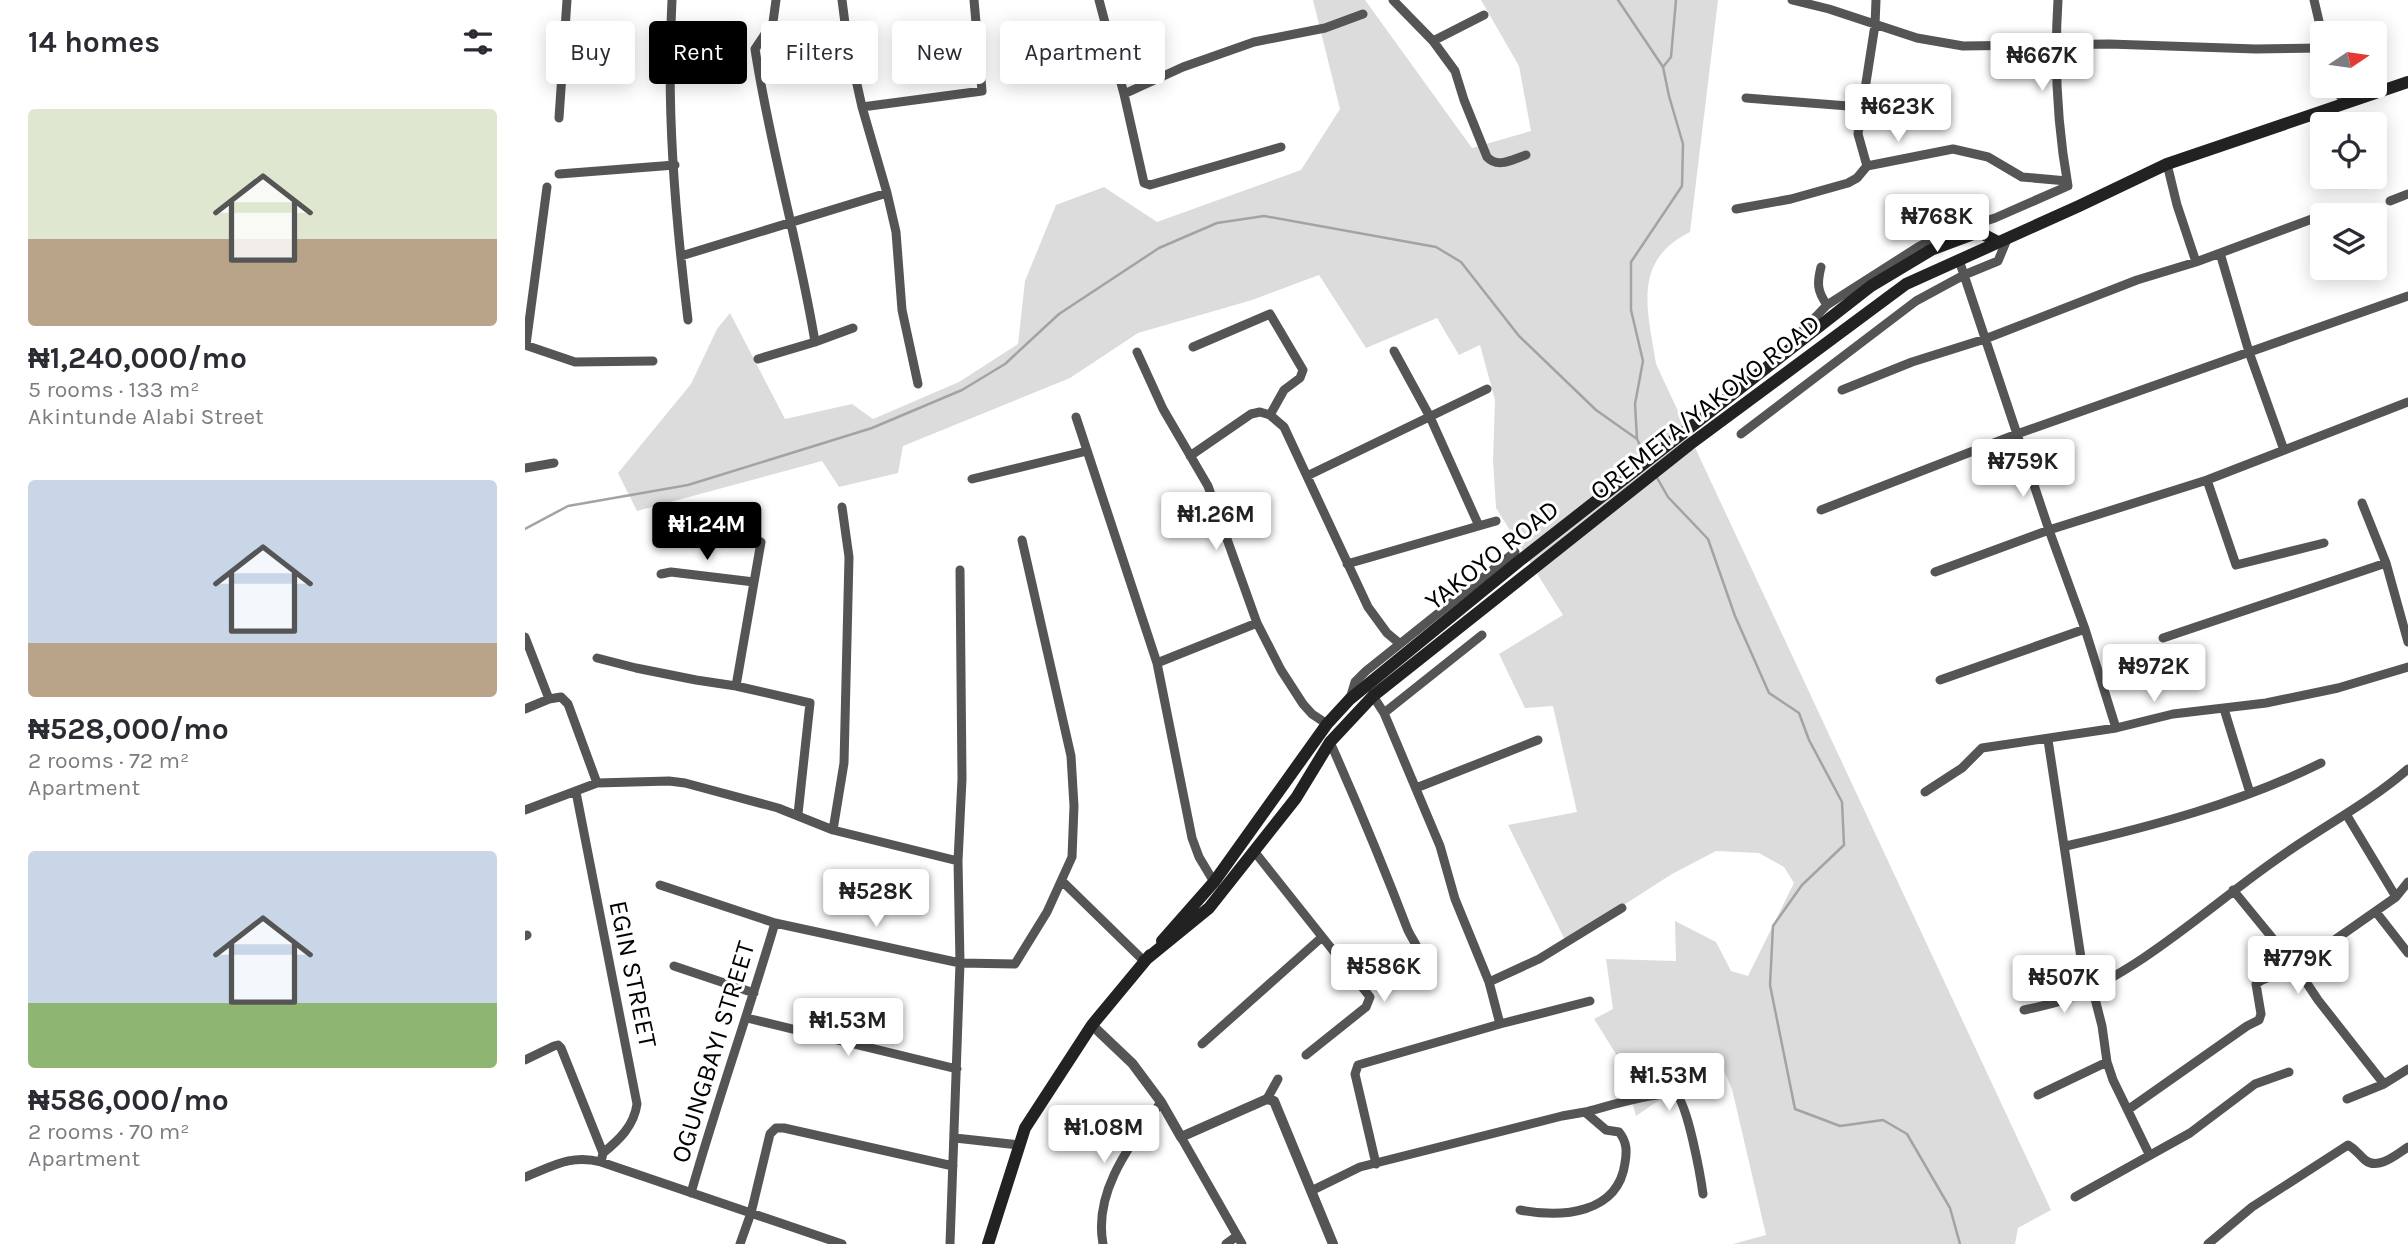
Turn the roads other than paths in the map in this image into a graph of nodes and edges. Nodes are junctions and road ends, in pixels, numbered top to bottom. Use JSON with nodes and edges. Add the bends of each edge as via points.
{"nodes":[{"id":1,"x":567,"y":0,"type":"edge"},
{"id":2,"x":673,"y":0,"type":"edge"},
{"id":3,"x":776,"y":0,"type":"edge"},
{"id":4,"x":842,"y":0,"type":"edge"},
{"id":5,"x":974,"y":0,"type":"edge"},
{"id":6,"x":1099,"y":0,"type":"edge"},
{"id":7,"x":1394,"y":0,"type":"edge"},
{"id":8,"x":1792,"y":0,"type":"edge"},
{"id":9,"x":1876,"y":0,"type":"edge"},
{"id":10,"x":2058,"y":0,"type":"edge"},
{"id":11,"x":2314,"y":0,"type":"edge"},
{"id":12,"x":1363,"y":14,"type":"dead end"},
{"id":13,"x":1484,"y":15,"type":"dead end"},
{"id":14,"x":2319,"y":21,"type":"edge"},
{"id":15,"x":1875,"y":25,"type":"junction"},
{"id":16,"x":1433,"y":41,"type":"junction"},
{"id":17,"x":2055,"y":45,"type":"junction"},
{"id":18,"x":2310,"y":48,"type":"edge"},
{"id":19,"x":2408,"y":82,"type":"edge"},
{"id":20,"x":1124,"y":94,"type":"junction"},
{"id":21,"x":1745,"y":98,"type":"dead end"},
{"id":22,"x":862,"y":107,"type":"junction"},
{"id":23,"x":1861,"y":107,"type":"junction"},
{"id":24,"x":559,"y":118,"type":"dead end"},
{"id":25,"x":1281,"y":147,"type":"dead end"},
{"id":26,"x":1526,"y":155,"type":"dead end"},
{"id":27,"x":2167,"y":164,"type":"junction"},
{"id":28,"x":675,"y":165,"type":"junction"},
{"id":29,"x":1867,"y":166,"type":"junction"},
{"id":30,"x":559,"y":174,"type":"dead end"},
{"id":31,"x":2067,"y":181,"type":"junction"},
{"id":32,"x":547,"y":187,"type":"dead end"},
{"id":33,"x":887,"y":193,"type":"junction"},
{"id":34,"x":2408,"y":194,"type":"edge"},
{"id":35,"x":2390,"y":201,"type":"dead end"},
{"id":36,"x":1736,"y":209,"type":"dead end"},
{"id":37,"x":2310,"y":220,"type":"edge"},
{"id":38,"x":789,"y":222,"type":"junction"},
{"id":39,"x":2003,"y":239,"type":"junction"},
{"id":40,"x":2220,"y":253,"type":"junction"},
{"id":41,"x":681,"y":256,"type":"junction"},
{"id":42,"x":1959,"y":260,"type":"junction"},
{"id":43,"x":2196,"y":262,"type":"junction"},
{"id":44,"x":1821,"y":267,"type":"dead end"},
{"id":45,"x":1964,"y":275,"type":"junction"},
{"id":46,"x":2408,"y":296,"type":"edge"},
{"id":47,"x":1827,"y":305,"type":"junction"},
{"id":48,"x":688,"y":320,"type":"dead end"},
{"id":49,"x":853,"y":328,"type":"dead end"},
{"id":50,"x":1802,"y":331,"type":"dead end"},
{"id":51,"x":1985,"y":339,"type":"junction"},
{"id":52,"x":815,"y":342,"type":"junction"},
{"id":53,"x":525,"y":345,"type":"edge"},
{"id":54,"x":1193,"y":346,"type":"dead end"},
{"id":55,"x":1394,"y":351,"type":"dead end"},
{"id":56,"x":1137,"y":352,"type":"dead end"},
{"id":57,"x":2249,"y":352,"type":"junction"},
{"id":58,"x":758,"y":359,"type":"dead end"},
{"id":59,"x":653,"y":361,"type":"dead end"},
{"id":60,"x":918,"y":384,"type":"dead end"},
{"id":61,"x":1487,"y":389,"type":"dead end"},
{"id":62,"x":1842,"y":390,"type":"dead end"},
{"id":63,"x":2408,"y":402,"type":"edge"},
{"id":64,"x":1270,"y":415,"type":"junction"},
{"id":65,"x":1076,"y":417,"type":"dead end"},
{"id":66,"x":1430,"y":417,"type":"junction"},
{"id":67,"x":2017,"y":434,"type":"junction"},
{"id":68,"x":1741,"y":435,"type":"dead end"},
{"id":69,"x":2284,"y":450,"type":"junction"},
{"id":70,"x":1087,"y":451,"type":"junction"},
{"id":71,"x":1190,"y":456,"type":"junction"},
{"id":72,"x":554,"y":463,"type":"dead end"},
{"id":73,"x":525,"y":468,"type":"edge"},
{"id":74,"x":1307,"y":475,"type":"junction"},
{"id":75,"x":972,"y":479,"type":"dead end"},
{"id":76,"x":2207,"y":480,"type":"junction"},
{"id":77,"x":2362,"y":503,"type":"dead end"},
{"id":78,"x":842,"y":507,"type":"dead end"},
{"id":79,"x":1821,"y":510,"type":"dead end"},
{"id":80,"x":1496,"y":521,"type":"dead end"},
{"id":81,"x":1479,"y":526,"type":"junction"},
{"id":82,"x":2049,"y":530,"type":"junction"},
{"id":83,"x":1022,"y":540,"type":"dead end"},
{"id":84,"x":761,"y":542,"type":"dead end"},
{"id":85,"x":2324,"y":543,"type":"dead end"},
{"id":86,"x":1515,"y":552,"type":"dead end"},
{"id":87,"x":2386,"y":563,"type":"junction"},
{"id":88,"x":1347,"y":564,"type":"junction"},
{"id":89,"x":960,"y":570,"type":"dead end"},
{"id":90,"x":1935,"y":572,"type":"dead end"},
{"id":91,"x":661,"y":574,"type":"dead end"},
{"id":92,"x":754,"y":582,"type":"junction"},
{"id":93,"x":1257,"y":623,"type":"junction"},
{"id":94,"x":2085,"y":629,"type":"junction"},
{"id":95,"x":1482,"y":635,"type":"dead end"},
{"id":96,"x":525,"y":637,"type":"edge"},
{"id":97,"x":2163,"y":638,"type":"dead end"},
{"id":98,"x":2408,"y":642,"type":"edge"},
{"id":99,"x":1399,"y":643,"type":"junction"},
{"id":100,"x":597,"y":658,"type":"dead end"},
{"id":101,"x":1157,"y":663,"type":"junction"},
{"id":102,"x":2408,"y":667,"type":"edge"},
{"id":103,"x":1940,"y":680,"type":"dead end"},
{"id":104,"x":736,"y":686,"type":"junction"},
{"id":105,"x":1373,"y":696,"type":"junction"},
{"id":106,"x":549,"y":699,"type":"junction"},
{"id":107,"x":1350,"y":699,"type":"junction"},
{"id":108,"x":525,"y":709,"type":"edge"},
{"id":109,"x":2224,"y":709,"type":"junction"},
{"id":110,"x":1384,"y":713,"type":"junction"},
{"id":111,"x":1327,"y":724,"type":"junction"},
{"id":112,"x":2116,"y":729,"type":"junction"},
{"id":113,"x":1538,"y":740,"type":"dead end"},
{"id":114,"x":2048,"y":740,"type":"junction"},
{"id":115,"x":1330,"y":742,"type":"junction"},
{"id":116,"x":2321,"y":763,"type":"dead end"},
{"id":117,"x":2408,"y":769,"type":"edge"},
{"id":118,"x":597,"y":783,"type":"junction"},
{"id":119,"x":1416,"y":788,"type":"junction"},
{"id":120,"x":576,"y":792,"type":"junction"},
{"id":121,"x":1925,"y":792,"type":"dead end"},
{"id":122,"x":2250,"y":793,"type":"junction"},
{"id":123,"x":525,"y":810,"type":"edge"},
{"id":124,"x":798,"y":814,"type":"junction"},
{"id":125,"x":2346,"y":814,"type":"junction"},
{"id":126,"x":832,"y":830,"type":"junction"},
{"id":127,"x":2066,"y":846,"type":"junction"},
{"id":128,"x":1254,"y":851,"type":"junction"},
{"id":129,"x":958,"y":861,"type":"junction"},
{"id":130,"x":1063,"y":882,"type":"junction"},
{"id":131,"x":1214,"y":882,"type":"junction"},
{"id":132,"x":2408,"y":882,"type":"edge"},
{"id":133,"x":660,"y":886,"type":"dead end"},
{"id":134,"x":2233,"y":890,"type":"junction"},
{"id":135,"x":2396,"y":897,"type":"junction"},
{"id":136,"x":1622,"y":908,"type":"dead end"},
{"id":137,"x":2376,"y":912,"type":"junction"},
{"id":138,"x":775,"y":923,"type":"junction"},
{"id":139,"x":1321,"y":938,"type":"junction"},
{"id":140,"x":2408,"y":953,"type":"edge"},
{"id":141,"x":1144,"y":961,"type":"junction"},
{"id":142,"x":960,"y":963,"type":"junction"},
{"id":143,"x":674,"y":966,"type":"dead end"},
{"id":144,"x":2296,"y":967,"type":"junction"},
{"id":145,"x":1489,"y":982,"type":"junction"},
{"id":146,"x":1395,"y":985,"type":"dead end"},
{"id":147,"x":2092,"y":986,"type":"junction"},
{"id":148,"x":754,"y":993,"type":"junction"},
{"id":149,"x":1590,"y":1001,"type":"dead end"},
{"id":150,"x":2024,"y":1010,"type":"dead end"},
{"id":151,"x":747,"y":1018,"type":"junction"},
{"id":152,"x":1500,"y":1024,"type":"junction"},
{"id":153,"x":1092,"y":1025,"type":"junction"},
{"id":154,"x":1202,"y":1044,"type":"dead end"},
{"id":155,"x":1306,"y":1055,"type":"dead end"},
{"id":156,"x":525,"y":1060,"type":"edge"},
{"id":157,"x":2107,"y":1062,"type":"junction"},
{"id":158,"x":957,"y":1069,"type":"junction"},
{"id":159,"x":2408,"y":1069,"type":"edge"},
{"id":160,"x":2289,"y":1072,"type":"dead end"},
{"id":161,"x":1278,"y":1079,"type":"dead end"},
{"id":162,"x":2384,"y":1084,"type":"junction"},
{"id":163,"x":2038,"y":1095,"type":"dead end"},
{"id":164,"x":1267,"y":1099,"type":"junction"},
{"id":165,"x":2347,"y":1099,"type":"dead end"},
{"id":166,"x":1161,"y":1102,"type":"junction"},
{"id":167,"x":2129,"y":1110,"type":"junction"},
{"id":168,"x":1585,"y":1112,"type":"junction"},
{"id":169,"x":1181,"y":1137,"type":"junction"},
{"id":170,"x":955,"y":1138,"type":"junction"},
{"id":171,"x":1019,"y":1144,"type":"junction"},
{"id":172,"x":2408,"y":1147,"type":"edge"},
{"id":173,"x":2149,"y":1154,"type":"junction"},
{"id":174,"x":602,"y":1158,"type":"junction"},
{"id":175,"x":1376,"y":1164,"type":"junction"},
{"id":176,"x":953,"y":1166,"type":"junction"},
{"id":177,"x":525,"y":1177,"type":"edge"},
{"id":178,"x":1311,"y":1191,"type":"junction"},
{"id":179,"x":691,"y":1193,"type":"junction"},
{"id":180,"x":1703,"y":1194,"type":"dead end"},
{"id":181,"x":2075,"y":1197,"type":"dead end"},
{"id":182,"x":1520,"y":1210,"type":"dead end"},
{"id":183,"x":751,"y":1213,"type":"junction"},
{"id":184,"x":1240,"y":1240,"type":"edge"},
{"id":185,"x":740,"y":1244,"type":"edge"},
{"id":186,"x":842,"y":1244,"type":"edge"},
{"id":187,"x":950,"y":1244,"type":"edge"},
{"id":188,"x":988,"y":1244,"type":"edge"},
{"id":189,"x":1103,"y":1244,"type":"edge"},
{"id":190,"x":1226,"y":1244,"type":"edge"},
{"id":191,"x":1333,"y":1244,"type":"edge"},
{"id":192,"x":2208,"y":1244,"type":"edge"}],
"edges":[{"from":1,"to":24,"type":"street"},
{"from":2,"to":28,"type":"street","via":[[669,74]]},
{"from":3,"to":38,"type":"street","via":[[773,22],[755,49]]},
{"from":4,"to":22,"type":"street"},
{"from":5,"to":22,"type":"street","via":[[982,91]]},
{"from":6,"to":20,"type":"street"},
{"from":7,"to":16,"type":"street"},
{"from":8,"to":15,"type":"street"},
{"from":9,"to":15,"type":"street"},
{"from":10,"to":17,"type":"street"},
{"from":11,"to":14,"type":"street"},
{"from":12,"to":20,"type":"street","via":[[1325,28],[1254,42]]},
{"from":13,"to":16,"type":"street"},
{"from":15,"to":17,"type":"street","via":[[1963,46]]},
{"from":15,"to":23,"type":"street"},
{"from":16,"to":26,"type":"street","via":[[1455,71],[1487,157],[1499,164]]},
{"from":17,"to":18,"type":"street"},
{"from":17,"to":31,"type":"street","via":[[2058,130]]},
{"from":19,"to":27,"type":"main road","name":"OREMETA/YAKOYO ROAD"},
{"from":20,"to":25,"type":"street","via":[[1144,184]]},
{"from":21,"to":23,"type":"street"},
{"from":22,"to":33,"type":"street"},
{"from":23,"to":29,"type":"street","via":[[1859,134]]},
{"from":27,"to":39,"type":"main road","name":"OREMETA/YAKOYO ROAD"},
{"from":27,"to":43,"type":"street"},
{"from":28,"to":30,"type":"street"},
{"from":28,"to":41,"type":"street"},
{"from":29,"to":31,"type":"street","via":[[1953,149],[1988,157],[2022,177]]},
{"from":29,"to":36,"type":"street","via":[[1848,183]]},
{"from":31,"to":47,"type":"street","via":[[2066,187],[1995,218],[1939,236]]},
{"from":32,"to":53,"type":"street"},
{"from":33,"to":38,"type":"street"},
{"from":33,"to":60,"type":"street","via":[[896,232],[902,310]]},
{"from":34,"to":35,"type":"street"},
{"from":37,"to":40,"type":"street"},
{"from":38,"to":41,"type":"street"},
{"from":38,"to":52,"type":"street"},
{"from":39,"to":42,"type":"main road","name":"OREMETA/YAKOYO ROAD"},
{"from":39,"to":45,"type":"street","via":[[1998,261]]},
{"from":39,"to":107,"type":"main road","name":"YAKOYO ROAD","via":[[1979,232],[1931,250],[1871,286]]},
{"from":40,"to":43,"type":"street"},
{"from":40,"to":57,"type":"street"},
{"from":41,"to":48,"type":"street"},
{"from":42,"to":45,"type":"street"},
{"from":42,"to":105,"type":"main road","name":"OREMETA/YAKOYO ROAD","via":[[1906,284],[1689,445]]},
{"from":43,"to":51,"type":"street"},
{"from":44,"to":47,"type":"street","via":[[1817,282]]},
{"from":45,"to":51,"type":"street"},
{"from":45,"to":68,"type":"street","via":[[1916,301]]},
{"from":46,"to":57,"type":"street"},
{"from":47,"to":50,"type":"street"},
{"from":49,"to":52,"type":"street"},
{"from":51,"to":62,"type":"street"},
{"from":51,"to":67,"type":"street"},
{"from":52,"to":58,"type":"street"},
{"from":53,"to":59,"type":"street","via":[[575,362]]},
{"from":54,"to":64,"type":"street","via":[[1270,314],[1303,370]]},
{"from":55,"to":66,"type":"street"},
{"from":56,"to":71,"type":"street"},
{"from":57,"to":67,"type":"street"},
{"from":57,"to":69,"type":"street"},
{"from":61,"to":66,"type":"street"},
{"from":63,"to":69,"type":"street"},
{"from":64,"to":71,"type":"street","via":[[1251,414]]},
{"from":64,"to":74,"type":"street","via":[[1284,426]]},
{"from":65,"to":70,"type":"street"},
{"from":66,"to":74,"type":"street"},
{"from":66,"to":81,"type":"street"},
{"from":67,"to":79,"type":"street"},
{"from":67,"to":82,"type":"street"},
{"from":69,"to":76,"type":"street"},
{"from":70,"to":75,"type":"street"},
{"from":70,"to":101,"type":"street"},
{"from":71,"to":93,"type":"street","via":[[1208,486]]},
{"from":72,"to":73,"type":"street"},
{"from":74,"to":88,"type":"street"},
{"from":76,"to":82,"type":"street"},
{"from":76,"to":85,"type":"street","via":[[2236,565]]},
{"from":77,"to":87,"type":"street"},
{"from":78,"to":126,"type":"street","via":[[849,557],[845,762]]},
{"from":80,"to":81,"type":"street"},
{"from":81,"to":88,"type":"street"},
{"from":82,"to":90,"type":"street"},
{"from":82,"to":94,"type":"street"},
{"from":83,"to":130,"type":"street","via":[[1071,756],[1072,857]]},
{"from":84,"to":92,"type":"street"},
{"from":86,"to":99,"type":"street"},
{"from":87,"to":97,"type":"street"},
{"from":87,"to":98,"type":"street"},
{"from":88,"to":99,"type":"street","via":[[1368,607]]},
{"from":89,"to":129,"type":"street"},
{"from":91,"to":92,"type":"street"},
{"from":92,"to":104,"type":"street"},
{"from":93,"to":101,"type":"street"},
{"from":93,"to":111,"type":"street","via":[[1303,704]]},
{"from":94,"to":103,"type":"street"},
{"from":94,"to":112,"type":"street"},
{"from":95,"to":110,"type":"street"},
{"from":96,"to":106,"type":"street"},
{"from":99,"to":107,"type":"street","via":[[1355,682]]},
{"from":100,"to":104,"type":"street"},
{"from":101,"to":131,"type":"street","via":[[1192,838]]},
{"from":102,"to":109,"type":"street","via":[[2338,688]]},
{"from":104,"to":124,"type":"street","via":[[810,703]]},
{"from":105,"to":110,"type":"street"},
{"from":105,"to":115,"type":"main road","name":"OREMETA/YAKOYO ROAD"},
{"from":106,"to":108,"type":"street"},
{"from":106,"to":118,"type":"street","via":[[561,697],[568,704]]},
{"from":107,"to":111,"type":"main road","name":"YAKOYO ROAD"},
{"from":109,"to":112,"type":"street","via":[[2173,714]]},
{"from":109,"to":122,"type":"street"},
{"from":110,"to":119,"type":"street"},
{"from":111,"to":131,"type":"main road","name":"YAKOYO ROAD"},
{"from":112,"to":114,"type":"street"},
{"from":113,"to":119,"type":"street"},
{"from":114,"to":121,"type":"street","via":[[1982,748],[1962,768]]},
{"from":114,"to":127,"type":"street"},
{"from":115,"to":128,"type":"main road","name":"OREMETA/YAKOYO ROAD","via":[[1296,797]]},
{"from":115,"to":146,"type":"street","via":[[1422,960],[1417,974]]},
{"from":116,"to":122,"type":"street"},
{"from":117,"to":125,"type":"street"},
{"from":118,"to":120,"type":"street"},
{"from":118,"to":124,"type":"street","via":[[685,783]]},
{"from":119,"to":145,"type":"street"},
{"from":120,"to":123,"type":"street"},
{"from":120,"to":174,"type":"street","name":"EGIN STREET","via":[[637,1104],[626,1131]]},
{"from":122,"to":127,"type":"street","via":[[2151,826]]},
{"from":124,"to":126,"type":"street"},
{"from":125,"to":134,"type":"street"},
{"from":125,"to":135,"type":"street"},
{"from":126,"to":129,"type":"street"},
{"from":127,"to":147,"type":"street","via":[[2083,971]]},
{"from":128,"to":139,"type":"street"},
{"from":128,"to":141,"type":"main road","name":"OREMETA/YAKOYO ROAD","via":[[1209,908]]},
{"from":129,"to":142,"type":"street"},
{"from":130,"to":141,"type":"street"},
{"from":130,"to":142,"type":"street","via":[[1015,964]]},
{"from":131,"to":141,"type":"main road","name":"YAKOYO ROAD"},
{"from":132,"to":135,"type":"street"},
{"from":133,"to":138,"type":"street"},
{"from":134,"to":144,"type":"street"},
{"from":134,"to":147,"type":"street","via":[[2152,951]]},
{"from":135,"to":137,"type":"street"},
{"from":136,"to":145,"type":"street","via":[[1539,959]]},
{"from":137,"to":140,"type":"street"},
{"from":137,"to":144,"type":"street"},
{"from":138,"to":142,"type":"street"},
{"from":138,"to":148,"type":"street","name":"OGUNGBAYI STREET"},
{"from":139,"to":154,"type":"street"},
{"from":139,"to":155,"type":"street","via":[[1370,998],[1366,1007]]},
{"from":141,"to":153,"type":"main road"},
{"from":142,"to":158,"type":"street"},
{"from":143,"to":148,"type":"street"},
{"from":144,"to":162,"type":"street"},
{"from":144,"to":167,"type":"street","via":[[2256,984],[2259,1020]]},
{"from":145,"to":152,"type":"street"},
{"from":147,"to":150,"type":"street","via":[[2066,999]]},
{"from":147,"to":157,"type":"street"},
{"from":148,"to":151,"type":"street","name":"OGUNGBAYI STREET"},
{"from":149,"to":152,"type":"street"},
{"from":151,"to":158,"type":"street"},
{"from":151,"to":179,"type":"street","name":"OGUNGBAYI STREET"},
{"from":152,"to":175,"type":"street","via":[[1358,1065],[1355,1074]]},
{"from":153,"to":166,"type":"street","via":[[1132,1063]]},
{"from":153,"to":171,"type":"main road","via":[[1036,1109]]},
{"from":156,"to":174,"type":"street","via":[[554,1046],[561,1048]]},
{"from":157,"to":163,"type":"street"},
{"from":157,"to":167,"type":"street"},
{"from":158,"to":170,"type":"street"},
{"from":159,"to":162,"type":"street"},
{"from":160,"to":173,"type":"street","via":[[2255,1084],[2190,1133]]},
{"from":161,"to":164,"type":"street"},
{"from":162,"to":165,"type":"street"},
{"from":164,"to":169,"type":"street"},
{"from":164,"to":178,"type":"street","via":[[1274,1101]]},
{"from":166,"to":169,"type":"street"},
{"from":166,"to":189,"type":"street","via":[[1129,1148],[1107,1193],[1101,1211]]},
{"from":167,"to":173,"type":"street"},
{"from":168,"to":175,"type":"street"},
{"from":168,"to":180,"type":"street","via":[[1662,1094],[1676,1095],[1697,1156]]},
{"from":168,"to":182,"type":"street","via":[[1625,1139],[1627,1150],[1618,1188],[1593,1206],[1553,1214]]},
{"from":169,"to":184,"type":"street"},
{"from":170,"to":171,"type":"street"},
{"from":170,"to":176,"type":"street"},
{"from":171,"to":188,"type":"main road"},
{"from":172,"to":192,"type":"street","via":[[2376,1164],[2348,1145],[2252,1207]]},
{"from":173,"to":181,"type":"street"},
{"from":174,"to":177,"type":"street","via":[[569,1159]]},
{"from":174,"to":179,"type":"street"},
{"from":175,"to":178,"type":"street"},
{"from":176,"to":183,"type":"street","via":[[776,1128],[770,1134]]},
{"from":176,"to":187,"type":"street"},
{"from":178,"to":191,"type":"street"},
{"from":179,"to":183,"type":"street"},
{"from":183,"to":185,"type":"street"},
{"from":183,"to":186,"type":"street"},
{"from":184,"to":190,"type":"street"}]}
